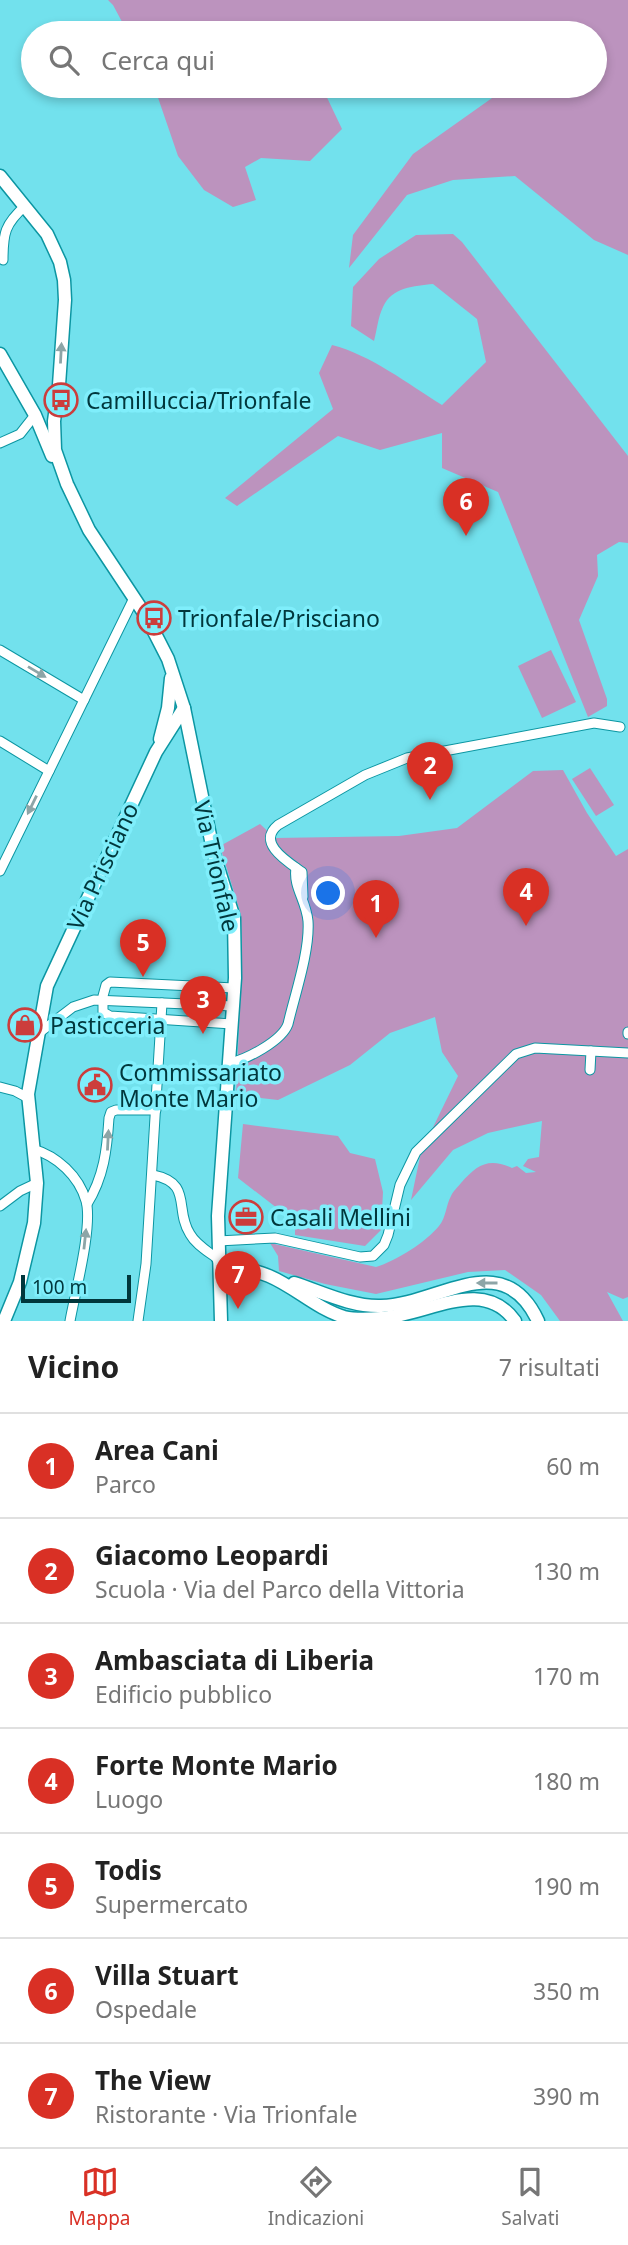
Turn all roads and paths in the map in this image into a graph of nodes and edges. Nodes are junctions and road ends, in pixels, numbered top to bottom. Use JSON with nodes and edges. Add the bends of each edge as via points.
{"nodes":[{"id":1,"x":0,"y":176,"type":"edge"},
{"id":2,"x":25,"y":206,"type":"junction"},
{"id":3,"x":3,"y":260,"type":"dead end"},
{"id":4,"x":0,"y":354,"type":"edge"},
{"id":5,"x":35,"y":415,"type":"junction"},
{"id":6,"x":54,"y":421,"type":"junction"},
{"id":7,"x":0,"y":443,"type":"edge"},
{"id":8,"x":67,"y":484,"type":"junction"},
{"id":9,"x":134,"y":598,"type":"junction"},
{"id":10,"x":0,"y":650,"type":"edge"},
{"id":11,"x":172,"y":670,"type":"junction"},
{"id":12,"x":84,"y":700,"type":"junction"},
{"id":13,"x":184,"y":708,"type":"junction"},
{"id":14,"x":620,"y":727,"type":"dead end"},
{"id":15,"x":0,"y":741,"type":"edge"},
{"id":16,"x":156,"y":752,"type":"junction"},
{"id":17,"x":48,"y":771,"type":"junction"},
{"id":18,"x":0,"y":871,"type":"edge"},
{"id":19,"x":234,"y":988,"type":"junction"},
{"id":20,"x":103,"y":1000,"type":"junction"},
{"id":21,"x":162,"y":1003,"type":"junction"},
{"id":22,"x":233,"y":1006,"type":"junction"},
{"id":23,"x":161,"y":1020,"type":"junction"},
{"id":24,"x":232,"y":1024,"type":"junction"},
{"id":25,"x":39,"y":1033,"type":"junction"},
{"id":26,"x":591,"y":1051,"type":"junction"},
{"id":27,"x":628,"y":1054,"type":"edge"},
{"id":28,"x":230,"y":1063,"type":"junction"},
{"id":29,"x":590,"y":1070,"type":"dead end"},
{"id":30,"x":0,"y":1087,"type":"edge"},
{"id":31,"x":27,"y":1098,"type":"junction"},
{"id":32,"x":156,"y":1110,"type":"junction"},
{"id":33,"x":33,"y":1149,"type":"junction"},
{"id":34,"x":153,"y":1175,"type":"junction"},
{"id":35,"x":37,"y":1183,"type":"junction"},
{"id":36,"x":87,"y":1204,"type":"junction"},
{"id":37,"x":0,"y":1206,"type":"edge"},
{"id":38,"x":219,"y":1251,"type":"junction"},
{"id":39,"x":273,"y":1277,"type":"junction"},
{"id":40,"x":4,"y":1321,"type":"edge"},
{"id":41,"x":70,"y":1321,"type":"edge"},
{"id":42,"x":138,"y":1321,"type":"edge"},
{"id":43,"x":221,"y":1321,"type":"edge"},
{"id":44,"x":515,"y":1321,"type":"edge"},
{"id":45,"x":538,"y":1321,"type":"edge"}],
"edges":[{"from":1,"to":2,"type":"main road","name":"Via Trionfale"},
{"from":2,"to":3,"type":"street","via":[[5,231]]},
{"from":6,"to":2,"type":"main road","name":"Via Trionfale","one_way":true,"via":[[64,280],[54,246]]},
{"from":4,"to":5,"type":"main road","name":"Via Trionfale"},
{"from":5,"to":6,"type":"main road","via":[[45,422]]},
{"from":5,"to":7,"type":"street","via":[[20,434]]},
{"from":5,"to":8,"type":"main road","name":"Via Trionfale"},
{"from":6,"to":8,"type":"main road","name":"Via Trionfale","via":[[54,446]]},
{"from":8,"to":9,"type":"main road","name":"Via Trionfale","via":[[93,537]]},
{"from":9,"to":11,"type":"main road","name":"Via Trionfale"},
{"from":9,"to":12,"type":"street"},
{"from":10,"to":12,"type":"street","one_way":true},
{"from":11,"to":13,"type":"main road","name":"Via Trionfale"},
{"from":11,"to":16,"type":"main road","name":"Via Prisciano"},
{"from":12,"to":17,"type":"street"},
{"from":13,"to":16,"type":"main road","name":"Via Prisciano"},
{"from":13,"to":19,"type":"main road","name":"Via Trionfale","via":[[203,810],[234,918]]},
{"from":14,"to":28,"type":"street","via":[[580,725],[411,757],[384,766],[273,829],[270,839],[274,848],[302,872],[308,939],[285,1031]]},
{"from":15,"to":17,"type":"street"},
{"from":16,"to":25,"type":"main road","name":"Via Prisciano","via":[[48,980]]},
{"from":17,"to":18,"type":"street","one_way":true},
{"from":19,"to":20,"type":"street","via":[[110,982]]},
{"from":19,"to":22,"type":"main road","name":"Via Trionfale"},
{"from":20,"to":21,"type":"street"},
{"from":20,"to":23,"type":"street","via":[[107,1016]]},
{"from":20,"to":25,"type":"street","via":[[72,1007]]},
{"from":21,"to":22,"type":"street"},
{"from":21,"to":23,"type":"street"},
{"from":22,"to":24,"type":"main road","name":"Via Trionfale"},
{"from":23,"to":24,"type":"street"},
{"from":23,"to":32,"type":"street"},
{"from":24,"to":28,"type":"main road","name":"Via Trionfale"},
{"from":25,"to":31,"type":"main road","name":"Via Prisciano"},
{"from":26,"to":27,"type":"street"},
{"from":26,"to":29,"type":"street"},
{"from":26,"to":38,"type":"street","via":[[535,1048],[514,1056],[416,1152],[400,1185],[388,1236],[373,1256],[272,1238],[246,1239]]},
{"from":28,"to":38,"type":"main road","name":"Via Trionfale"},
{"from":30,"to":31,"type":"street"},
{"from":31,"to":33,"type":"main road","name":"Via Prisciano"},
{"from":32,"to":34,"type":"street"},
{"from":36,"to":32,"type":"street","one_way":true,"via":[[106,1159],[111,1112]]},
{"from":33,"to":35,"type":"main road","name":"Via Prisciano"},
{"from":33,"to":36,"type":"street","via":[[65,1167]]},
{"from":34,"to":38,"type":"street","via":[[173,1182],[189,1233]]},
{"from":34,"to":42,"type":"street"},
{"from":35,"to":37,"type":"street"},
{"from":35,"to":40,"type":"main road","name":"Via Prisciano","via":[[28,1253]]},
{"from":41,"to":36,"type":"street","one_way":true},
{"from":38,"to":39,"type":"main road"},
{"from":38,"to":43,"type":"main road","name":"Via Trionfale"},
{"from":39,"to":44,"type":"main road","via":[[346,1317],[396,1317],[478,1298],[498,1304]]},
{"from":45,"to":39,"type":"main road","one_way":true,"via":[[521,1296],[497,1283],[466,1285],[378,1306],[345,1301]]}]}
